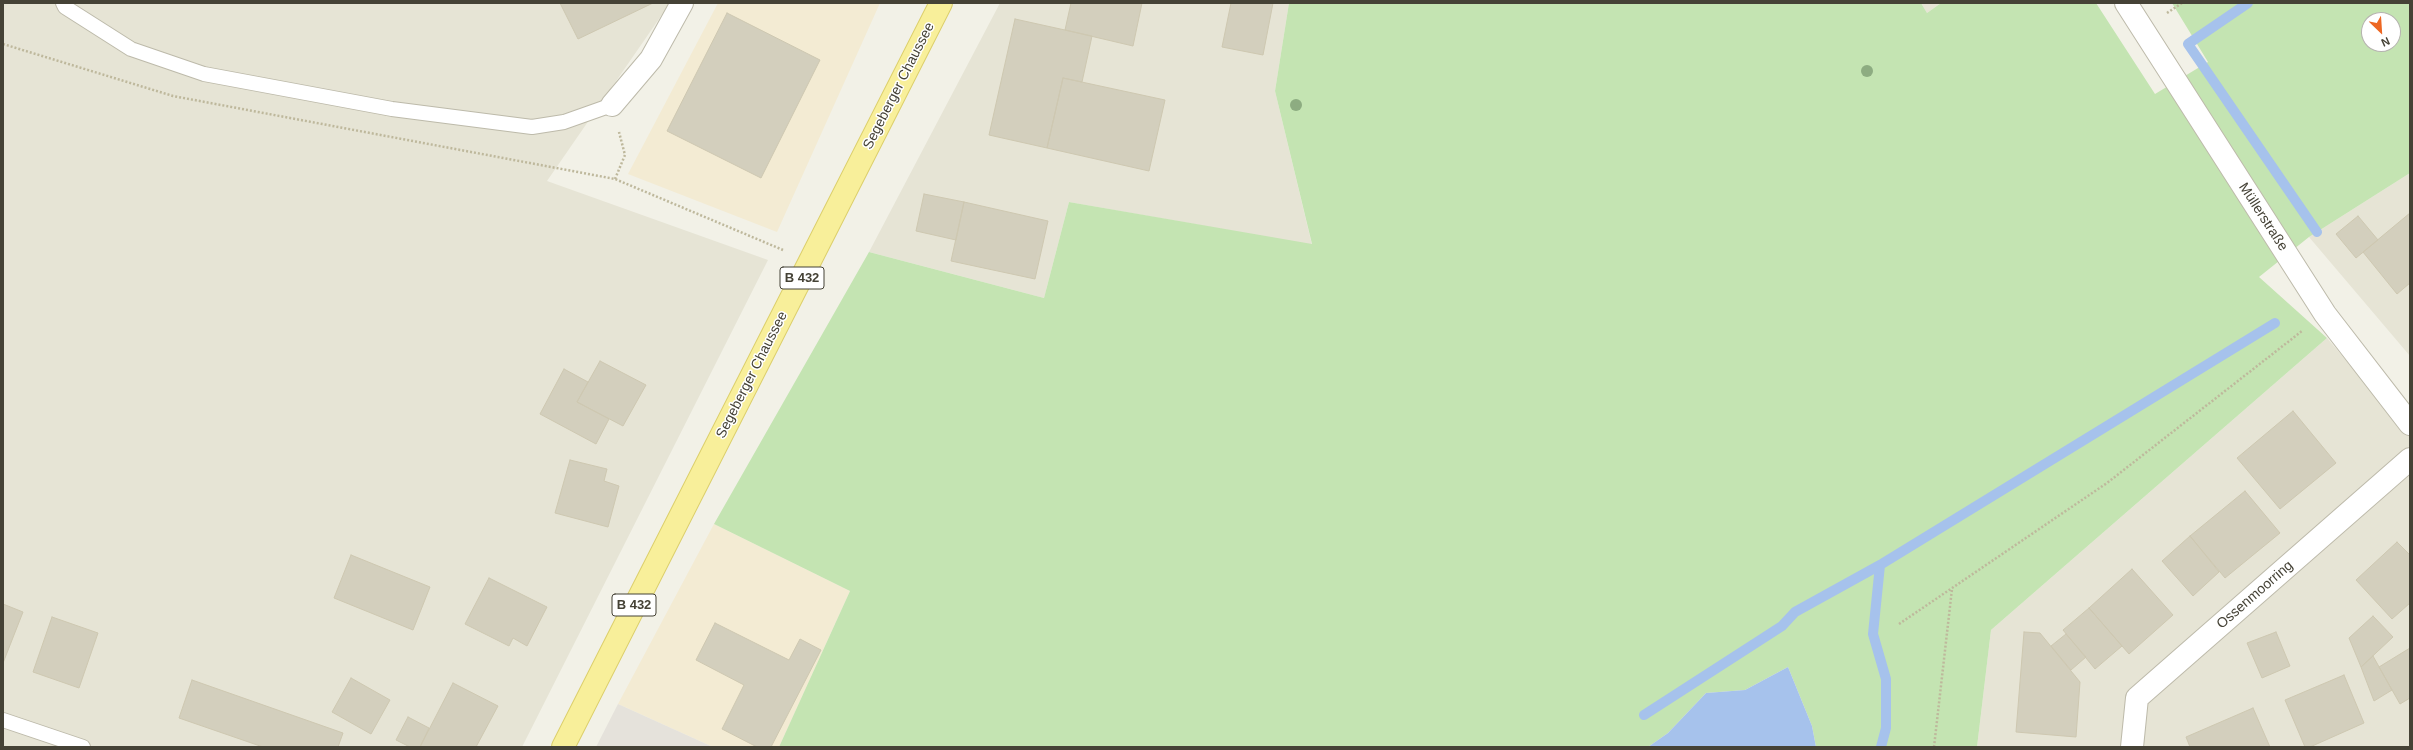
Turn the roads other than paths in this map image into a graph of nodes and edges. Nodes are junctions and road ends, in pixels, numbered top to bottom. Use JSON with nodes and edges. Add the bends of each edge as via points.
{"nodes":[{"id":1,"x":62,"y":3,"type":"edge"},
{"id":2,"x":682,"y":3,"type":"edge"},
{"id":3,"x":941,"y":3,"type":"edge"},
{"id":4,"x":2126,"y":3,"type":"edge"},
{"id":5,"x":612,"y":105,"type":"joint"},
{"id":6,"x":2410,"y":424,"type":"edge"},
{"id":7,"x":2410,"y":459,"type":"edge"},
{"id":8,"x":3,"y":720,"type":"edge"},
{"id":9,"x":83,"y":747,"type":"edge"},
{"id":10,"x":563,"y":747,"type":"edge"},
{"id":11,"x":2132,"y":747,"type":"edge"}],
"edges":[{"from":1,"to":5,"type":"lane","via":[[131,49],[204,74],[392,109],[532,127],[564,122]]},
{"from":2,"to":5,"type":"street","via":[[651,59]]},
{"from":3,"to":10,"type":"main road","name":"Segeberger Chaussee","number":"B 432"},
{"from":4,"to":6,"type":"street","name":"Müllerstraße","via":[[2325,314]]},
{"from":7,"to":11,"type":"street","name":"Ossenmoorring","via":[[2137,698]]},
{"from":8,"to":9,"type":"lane"}]}
